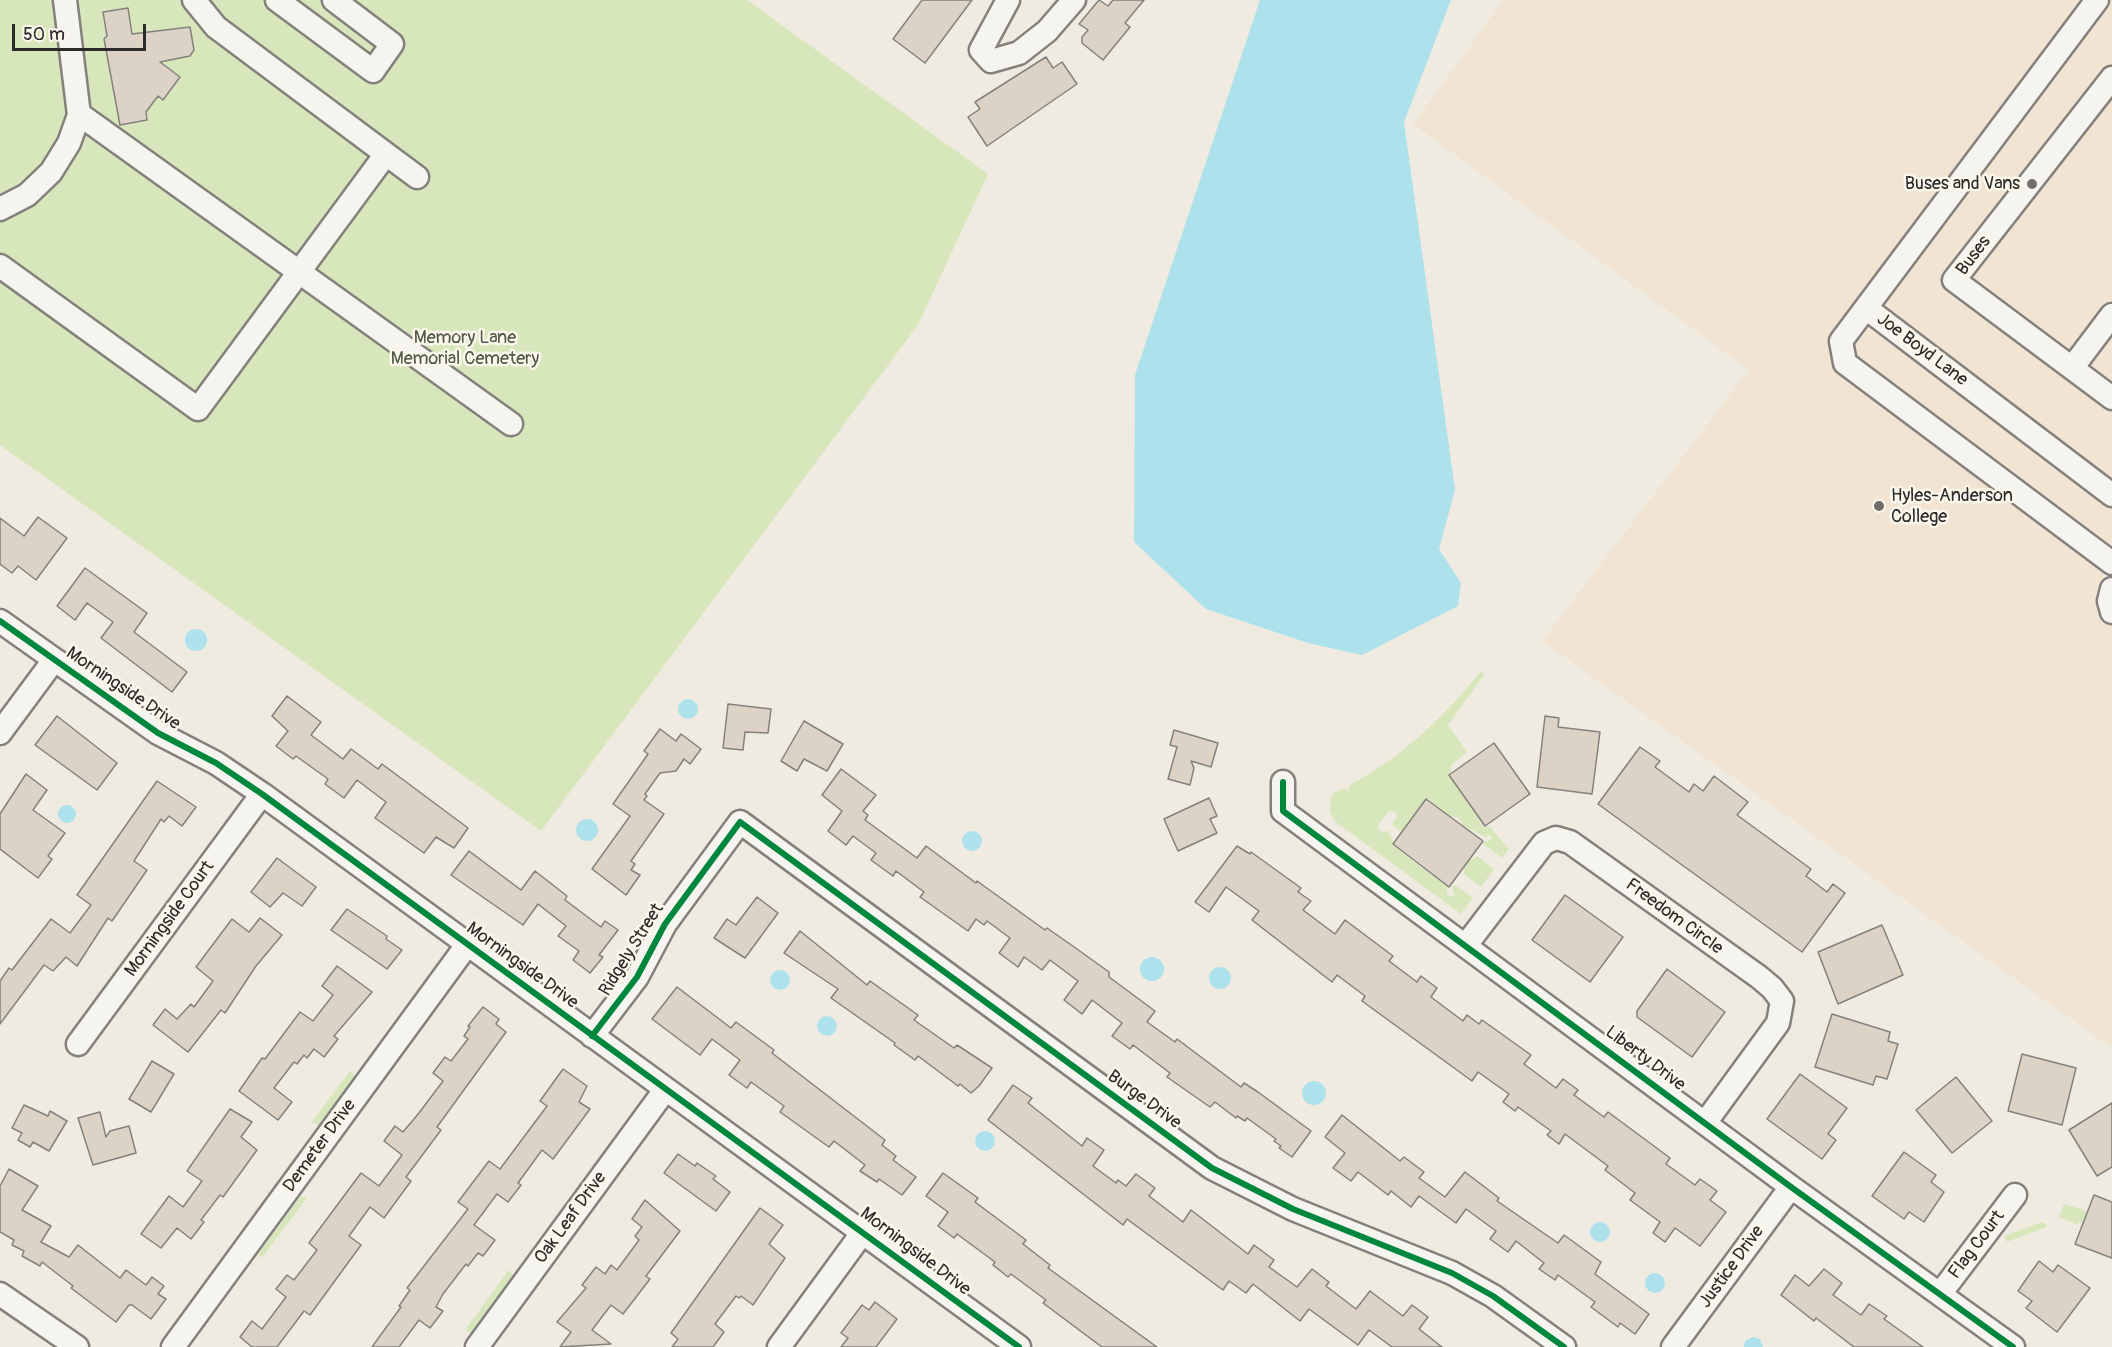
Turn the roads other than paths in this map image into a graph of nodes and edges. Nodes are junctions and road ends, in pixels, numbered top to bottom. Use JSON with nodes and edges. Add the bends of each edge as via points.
{"nodes":[{"id":1,"x":65,"y":0,"type":"edge"},
{"id":2,"x":194,"y":0,"type":"edge"},
{"id":3,"x":277,"y":0,"type":"edge"},
{"id":4,"x":334,"y":0,"type":"edge"},
{"id":5,"x":1008,"y":0,"type":"edge"},
{"id":6,"x":1074,"y":0,"type":"edge"},
{"id":7,"x":2097,"y":0,"type":"edge"},
{"id":8,"x":2112,"y":78,"type":"edge"},
{"id":9,"x":79,"y":114,"type":"junction"},
{"id":10,"x":386,"y":154,"type":"junction"},
{"id":11,"x":417,"y":177,"type":"dead end"},
{"id":12,"x":0,"y":209,"type":"edge"},
{"id":13,"x":0,"y":266,"type":"edge"},
{"id":14,"x":299,"y":272,"type":"junction"},
{"id":15,"x":1866,"y":308,"type":"junction"},
{"id":16,"x":2112,"y":315,"type":"edge"},
{"id":17,"x":2072,"y":368,"type":"junction"},
{"id":18,"x":2112,"y":398,"type":"edge"},
{"id":19,"x":512,"y":424,"type":"dead end"},
{"id":20,"x":2112,"y":495,"type":"edge"},
{"id":21,"x":2112,"y":563,"type":"edge"},
{"id":22,"x":2112,"y":590,"type":"edge"},
{"id":23,"x":2112,"y":612,"type":"edge"},
{"id":24,"x":0,"y":621,"type":"edge"},
{"id":25,"x":54,"y":660,"type":"junction"},
{"id":26,"x":0,"y":733,"type":"edge"},
{"id":27,"x":1283,"y":782,"type":"dead end"},
{"id":28,"x":262,"y":794,"type":"junction"},
{"id":29,"x":740,"y":822,"type":"joint"},
{"id":30,"x":467,"y":945,"type":"junction"},
{"id":31,"x":1467,"y":945,"type":"junction"},
{"id":32,"x":592,"y":1036,"type":"junction"},
{"id":33,"x":78,"y":1044,"type":"dead end"},
{"id":34,"x":665,"y":1090,"type":"junction"},
{"id":35,"x":1705,"y":1123,"type":"junction"},
{"id":36,"x":1791,"y":1187,"type":"junction"},
{"id":37,"x":2015,"y":1195,"type":"dead end"},
{"id":38,"x":862,"y":1232,"type":"junction"},
{"id":39,"x":0,"y":1294,"type":"edge"},
{"id":40,"x":1940,"y":1294,"type":"junction"},
{"id":41,"x":77,"y":1347,"type":"edge"},
{"id":42,"x":173,"y":1347,"type":"edge"},
{"id":43,"x":477,"y":1347,"type":"edge"},
{"id":44,"x":779,"y":1347,"type":"edge"},
{"id":45,"x":1019,"y":1347,"type":"edge"},
{"id":46,"x":1564,"y":1347,"type":"edge"},
{"id":47,"x":1673,"y":1347,"type":"edge"},
{"id":48,"x":2013,"y":1347,"type":"edge"}],
"edges":[{"from":1,"to":9,"type":"street"},
{"from":2,"to":10,"type":"street","via":[[216,27]]},
{"from":3,"to":4,"type":"street","via":[[373,71],[392,44]]},
{"from":5,"to":6,"type":"street","via":[[981,50],[991,61],[1019,53],[1047,31]]},
{"from":7,"to":15,"type":"street","name":"Joe Boyd Lane"},
{"from":8,"to":17,"type":"street","name":"Buses","via":[[1954,280]]},
{"from":9,"to":12,"type":"street","via":[[69,143],[51,172],[27,195]]},
{"from":9,"to":14,"type":"street"},
{"from":10,"to":11,"type":"street"},
{"from":10,"to":14,"type":"street"},
{"from":13,"to":14,"type":"street","via":[[198,409]]},
{"from":14,"to":19,"type":"street"},
{"from":15,"to":20,"type":"street","name":"Joe Boyd Lane"},
{"from":15,"to":21,"type":"street","via":[[1841,341],[1845,363]]},
{"from":16,"to":17,"type":"street"},
{"from":17,"to":18,"type":"street","name":"Buses"},
{"from":22,"to":23,"type":"street"},
{"from":24,"to":25,"type":"street","name":"Morningside Drive"},
{"from":25,"to":26,"type":"street"},
{"from":25,"to":28,"type":"street","name":"Morningside Drive","via":[[158,733],[216,763]]},
{"from":27,"to":31,"type":"street","name":"Liberty Drive","via":[[1283,811]]},
{"from":28,"to":30,"type":"street","name":"Morningside Drive"},
{"from":28,"to":33,"type":"street","name":"Morningside Court"},
{"from":29,"to":32,"type":"street","name":"Ridgely Street","via":[[664,924],[637,977]]},
{"from":29,"to":46,"type":"street","name":"Burge Drive","via":[[1212,1168],[1293,1209],[1452,1273],[1493,1296]]},
{"from":30,"to":32,"type":"street","name":"Morningside Drive"},
{"from":30,"to":42,"type":"street","name":"Demeter Drive"},
{"from":31,"to":35,"type":"street","name":"Liberty Drive"},
{"from":31,"to":35,"type":"street","name":"Freedom Circle","via":[[1544,843],[1556,838],[1570,842],[1759,977],[1782,1001],[1778,1023]]},
{"from":32,"to":34,"type":"street","name":"Morningside Drive"},
{"from":34,"to":38,"type":"street","name":"Morningside Drive"},
{"from":34,"to":43,"type":"street","name":"Oak Leaf Drive"},
{"from":35,"to":36,"type":"street","name":"Liberty Drive"},
{"from":36,"to":40,"type":"street","name":"Liberty Drive"},
{"from":36,"to":47,"type":"street","name":"Justice Drive"},
{"from":37,"to":40,"type":"street","name":"Flag Court"},
{"from":38,"to":44,"type":"street"},
{"from":38,"to":45,"type":"street","name":"Morningside Drive"},
{"from":39,"to":41,"type":"street"},
{"from":40,"to":48,"type":"street","name":"Liberty Drive"}]}
